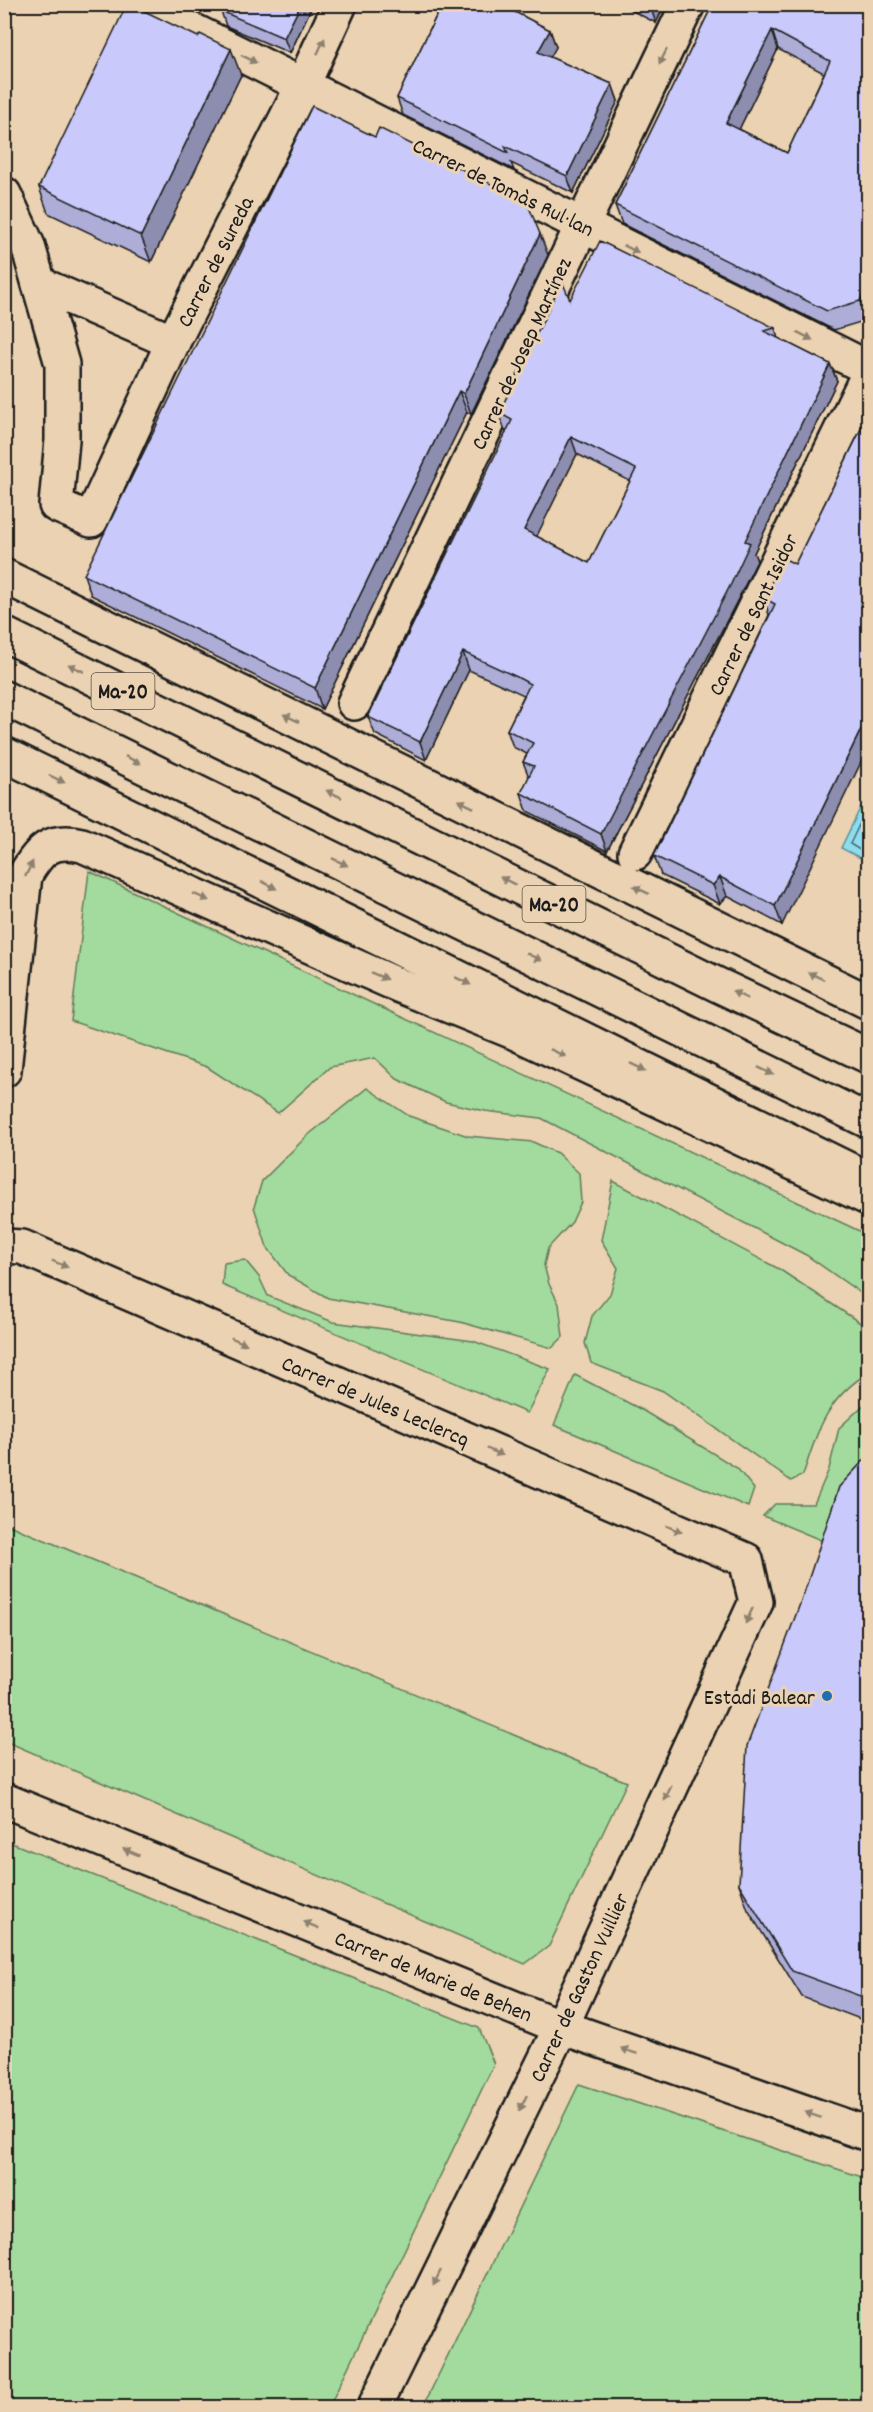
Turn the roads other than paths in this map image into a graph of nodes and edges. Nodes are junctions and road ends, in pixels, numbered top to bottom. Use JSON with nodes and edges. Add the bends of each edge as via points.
{"nodes":[{"id":1,"x":140,"y":4,"type":"edge"},
{"id":2,"x":340,"y":4,"type":"edge"},
{"id":3,"x":688,"y":4,"type":"edge"},
{"id":4,"x":302,"y":87,"type":"junction"},
{"id":5,"x":4,"y":194,"type":"edge"},
{"id":6,"x":582,"y":224,"type":"junction"},
{"id":7,"x":39,"y":284,"type":"junction"},
{"id":8,"x":173,"y":342,"type":"junction"},
{"id":9,"x":868,"y":368,"type":"edge"},
{"id":10,"x":868,"y":375,"type":"edge"},
{"id":11,"x":4,"y":576,"type":"edge"},
{"id":12,"x":4,"y":634,"type":"edge"},
{"id":13,"x":4,"y":698,"type":"edge"},
{"id":14,"x":354,"y":703,"type":"dead end"},
{"id":15,"x":4,"y":754,"type":"edge"},
{"id":16,"x":635,"y":853,"type":"dead end"},
{"id":17,"x":868,"y":1002,"type":"edge"},
{"id":18,"x":868,"y":1056,"type":"edge"},
{"id":19,"x":6,"y":1061,"type":"edge"},
{"id":20,"x":868,"y":1121,"type":"edge"},
{"id":21,"x":868,"y":1179,"type":"edge"},
{"id":22,"x":868,"y":1198,"type":"edge"},
{"id":23,"x":4,"y":1246,"type":"edge"},
{"id":24,"x":746,"y":1560,"type":"joint"},
{"id":25,"x":4,"y":1800,"type":"edge"},
{"id":26,"x":561,"y":2027,"type":"junction"},
{"id":27,"x":868,"y":2134,"type":"edge"},
{"id":28,"x":374,"y":2408,"type":"edge"}],
"edges":[{"from":1,"to":4,"type":"main road","name":"Carrer de Tomàs Rul·lan","one_way":true},
{"from":4,"to":2,"type":"main road","name":"Carrer de Sureda","one_way":true},
{"from":3,"to":6,"type":"main road","name":"Carrer de Josep Martínez","one_way":true},
{"from":4,"to":6,"type":"main road","name":"Carrer de Tomàs Rul·lan"},
{"from":4,"to":8,"type":"main road","name":"Carrer de Sureda"},
{"from":5,"to":7,"type":"main road","via":[[28,246]]},
{"from":6,"to":9,"type":"main road","name":"Carrer de Tomàs Rul·lan","one_way":true},
{"from":6,"to":14,"type":"main road","name":"Carrer de Josep Martínez"},
{"from":7,"to":8,"type":"main road"},
{"from":7,"to":8,"type":"main road","name":"Carrer de Sureda","via":[[62,364],[62,440],[56,505],[91,520]]},
{"from":10,"to":16,"type":"main road","name":"Carrer de Sant Isidor"},
{"from":17,"to":11,"type":"main road","one_way":true},
{"from":18,"to":12,"type":"main road","number":"Ma-20","one_way":true},
{"from":13,"to":20,"type":"main road","number":"Ma-20","one_way":true},
{"from":15,"to":21,"type":"main road","one_way":true},
{"from":19,"to":22,"type":"main road","one_way":true,"via":[[25,875],[46,848],[65,841],[516,1033]]},
{"from":23,"to":24,"type":"main road","name":"Carrer de Jules Leclercq","one_way":true,"via":[[22,1247]]},
{"from":24,"to":26,"type":"main road","name":"Carrer de Gaston Vuillier","one_way":true,"via":[[756,1602]]},
{"from":26,"to":25,"type":"main road","name":"Carrer de Marie de Behen","one_way":true},
{"from":27,"to":26,"type":"main road","name":"Carrer de Marie de Behen","one_way":true},
{"from":26,"to":28,"type":"main road","name":"Carrer de Gaston Vuillier","one_way":true}]}
